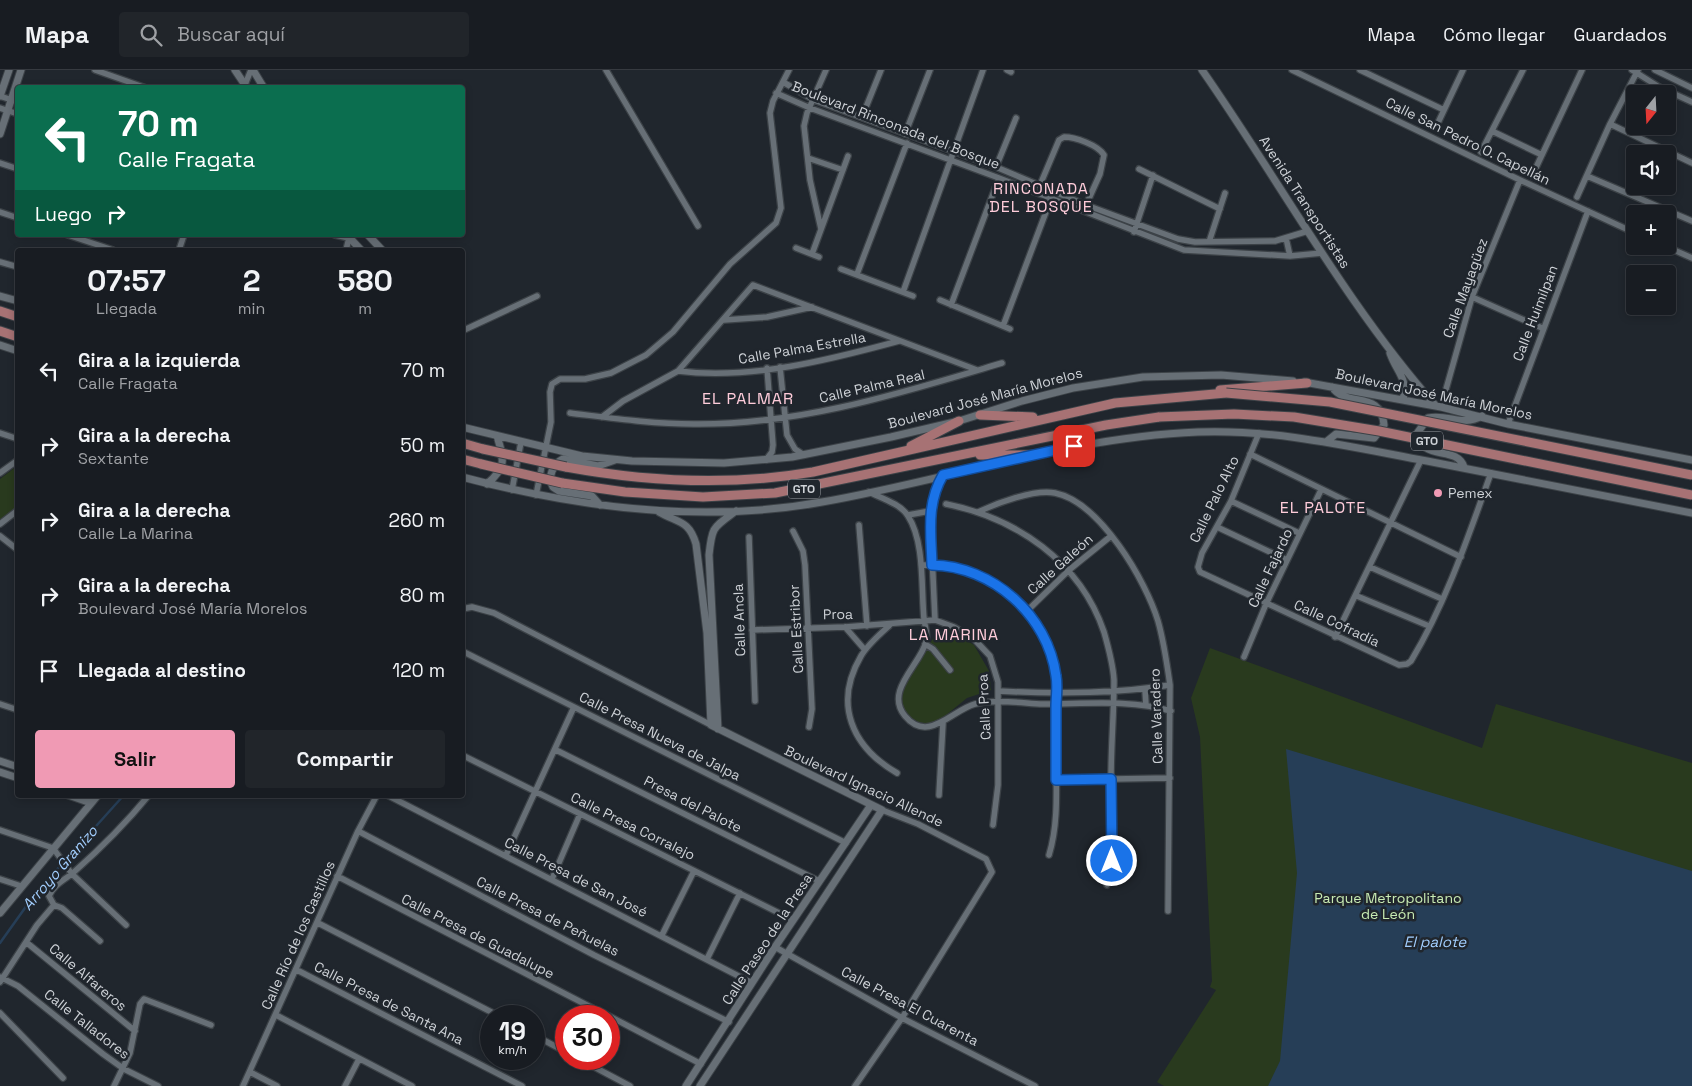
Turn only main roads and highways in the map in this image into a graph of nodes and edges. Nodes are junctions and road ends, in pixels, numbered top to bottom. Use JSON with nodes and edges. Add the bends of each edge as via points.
{"nodes":[{"id":1,"x":0,"y":312,"type":"edge"},
{"id":2,"x":15,"y":316,"type":"edge"},
{"id":3,"x":0,"y":331,"type":"edge"},
{"id":4,"x":15,"y":336,"type":"edge"},
{"id":5,"x":1307,"y":383,"type":"road end"},
{"id":6,"x":1184,"y":396,"type":"junction"},
{"id":7,"x":980,"y":415,"type":"road end"},
{"id":8,"x":1043,"y":418,"type":"junction"},
{"id":9,"x":958,"y":422,"type":"road end"},
{"id":10,"x":465,"y":444,"type":"edge"},
{"id":11,"x":898,"y":453,"type":"junction"},
{"id":12,"x":1032,"y":455,"type":"road end"},
{"id":13,"x":960,"y":456,"type":"junction"},
{"id":14,"x":465,"y":460,"type":"edge"},
{"id":15,"x":1692,"y":475,"type":"edge"},
{"id":16,"x":1692,"y":495,"type":"edge"}],
"edges":[{"from":1,"to":2,"type":"main road"},
{"from":3,"to":4,"type":"main road"},
{"from":5,"to":6,"type":"main road"},
{"from":6,"to":8,"type":"main road","name":"Boulevard José María Morelos","number":"GTO","via":[[1115,403]]},
{"from":6,"to":15,"type":"main road","name":"Boulevard José María Morelos","number":"GTO","bridge":true,"via":[[1226,393],[1346,405]]},
{"from":7,"to":8,"type":"main road"},
{"from":8,"to":11,"type":"main road","name":"Boulevard José María Morelos","number":"GTO"},
{"from":9,"to":11,"type":"main road"},
{"from":10,"to":11,"type":"main road","name":"Boulevard José María Morelos","number":"GTO","bridge":true,"via":[[602,474],[686,480],[792,476]]},
{"from":12,"to":13,"type":"main road"},
{"from":13,"to":14,"type":"main road","number":"GTO","bridge":true,"via":[[775,493],[703,497],[598,489]]},
{"from":13,"to":16,"type":"main road","number":"GTO","bridge":true,"via":[[1158,417],[1234,414],[1294,417],[1379,431]]}]}
